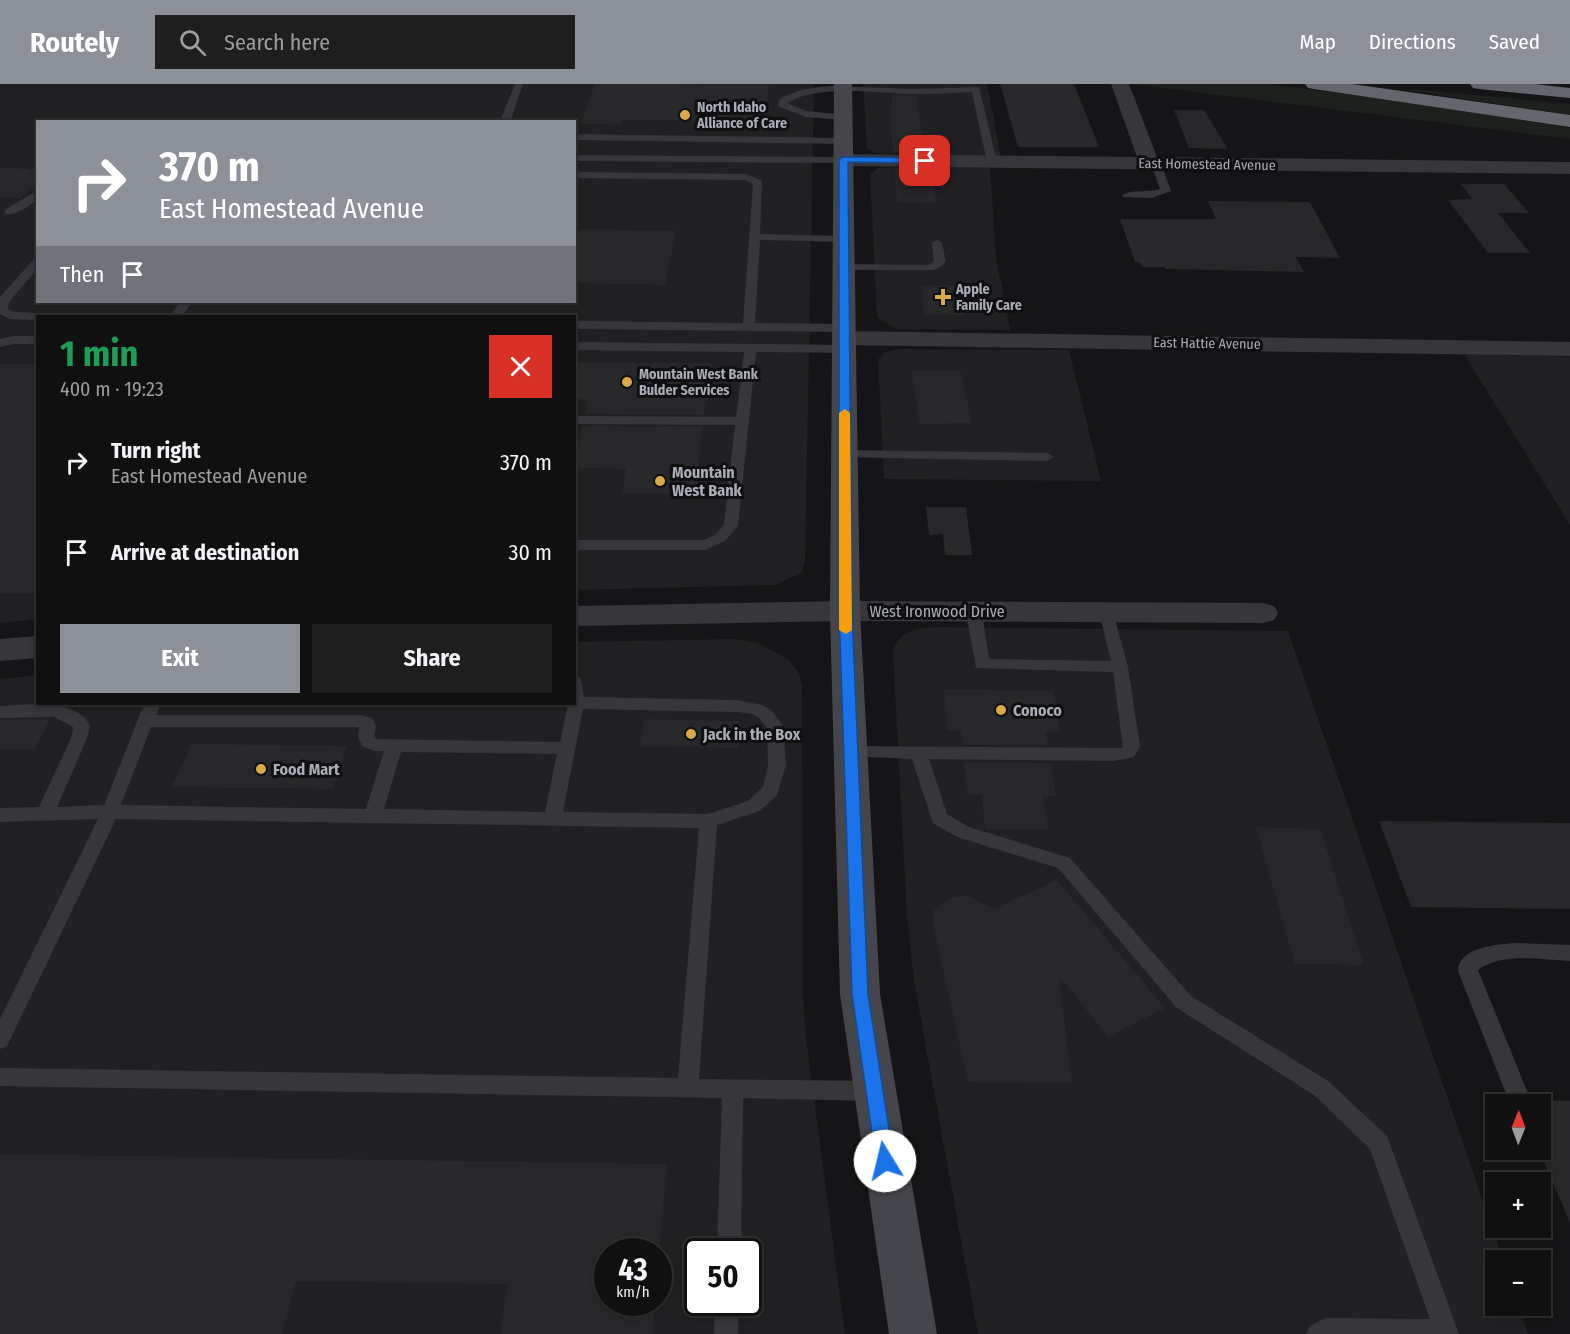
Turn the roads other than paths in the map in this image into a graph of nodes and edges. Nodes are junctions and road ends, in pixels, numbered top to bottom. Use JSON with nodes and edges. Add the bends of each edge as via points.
{"nodes":[{"id":1,"x":519,"y":84,"type":"edge"},
{"id":2,"x":1120,"y":84,"type":"edge"},
{"id":3,"x":1314,"y":84,"type":"edge"},
{"id":4,"x":1479,"y":84,"type":"edge"},
{"id":5,"x":843,"y":86,"type":"edge"},
{"id":6,"x":1570,"y":93,"type":"edge"},
{"id":7,"x":844,"y":117,"type":"junction"},
{"id":8,"x":506,"y":120,"type":"edge"},
{"id":9,"x":1570,"y":121,"type":"edge"},
{"id":10,"x":576,"y":138,"type":"edge"},
{"id":11,"x":844,"y":151,"type":"junction"},
{"id":12,"x":576,"y":158,"type":"edge"},
{"id":13,"x":992,"y":162,"type":"junction"},
{"id":14,"x":1149,"y":163,"type":"junction"},
{"id":15,"x":1570,"y":168,"type":"edge"},
{"id":16,"x":576,"y":175,"type":"edge"},
{"id":17,"x":36,"y":195,"type":"edge"},
{"id":18,"x":1127,"y":195,"type":"dead end"},
{"id":19,"x":5,"y":211,"type":"edge"},
{"id":20,"x":0,"y":222,"type":"edge"},
{"id":21,"x":754,"y":237,"type":"junction"},
{"id":22,"x":844,"y":239,"type":"junction"},
{"id":23,"x":938,"y":243,"type":"dead end"},
{"id":24,"x":36,"y":263,"type":"edge"},
{"id":25,"x":844,"y":267,"type":"junction"},
{"id":26,"x":36,"y":317,"type":"edge"},
{"id":27,"x":576,"y":325,"type":"edge"},
{"id":28,"x":749,"y":327,"type":"junction"},
{"id":29,"x":844,"y":338,"type":"junction"},
{"id":30,"x":36,"y":340,"type":"edge"},
{"id":31,"x":0,"y":343,"type":"edge"},
{"id":32,"x":576,"y":346,"type":"edge"},
{"id":33,"x":750,"y":348,"type":"junction"},
{"id":34,"x":1570,"y":349,"type":"edge"},
{"id":35,"x":576,"y":420,"type":"edge"},
{"id":36,"x":742,"y":421,"type":"junction"},
{"id":37,"x":845,"y":454,"type":"junction"},
{"id":38,"x":1047,"y":457,"type":"dead end"},
{"id":39,"x":576,"y":545,"type":"edge"},
{"id":40,"x":845,"y":611,"type":"junction"},
{"id":41,"x":975,"y":612,"type":"junction"},
{"id":42,"x":1107,"y":612,"type":"junction"},
{"id":43,"x":1263,"y":613,"type":"dead end"},
{"id":44,"x":576,"y":616,"type":"edge"},
{"id":45,"x":36,"y":647,"type":"edge"},
{"id":46,"x":0,"y":650,"type":"edge"},
{"id":47,"x":1120,"y":667,"type":"junction"},
{"id":48,"x":576,"y":703,"type":"edge"},
{"id":49,"x":576,"y":705,"type":"edge"},
{"id":50,"x":0,"y":712,"type":"edge"},
{"id":51,"x":148,"y":712,"type":"edge"},
{"id":52,"x":394,"y":746,"type":"junction"},
{"id":53,"x":566,"y":748,"type":"junction"},
{"id":54,"x":851,"y":752,"type":"junction"},
{"id":55,"x":919,"y":753,"type":"junction"},
{"id":56,"x":110,"y":812,"type":"junction"},
{"id":57,"x":45,"y":813,"type":"junction"},
{"id":58,"x":0,"y":815,"type":"edge"},
{"id":59,"x":373,"y":816,"type":"junction"},
{"id":60,"x":553,"y":818,"type":"junction"},
{"id":61,"x":708,"y":820,"type":"junction"},
{"id":62,"x":1570,"y":953,"type":"edge"},
{"id":63,"x":0,"y":1040,"type":"edge"},
{"id":64,"x":0,"y":1077,"type":"edge"},
{"id":65,"x":688,"y":1088,"type":"junction"},
{"id":66,"x":734,"y":1089,"type":"junction"},
{"id":67,"x":875,"y":1091,"type":"junction"},
{"id":68,"x":1516,"y":1091,"type":"dead end"},
{"id":69,"x":729,"y":1238,"type":"edge"},
{"id":70,"x":727,"y":1316,"type":"edge"},
{"id":71,"x":1446,"y":1332,"type":"edge"},
{"id":72,"x":726,"y":1334,"type":"edge"},
{"id":73,"x":913,"y":1334,"type":"edge"},
{"id":74,"x":1318,"y":1334,"type":"edge"}],
"edges":[{"from":1,"to":8,"type":"lane"},
{"from":2,"to":14,"type":"street"},
{"from":3,"to":9,"type":"highway"},
{"from":4,"to":6,"type":"highway"},
{"from":5,"to":7,"type":"main road"},
{"from":5,"to":7,"type":"lane","via":[[801,93],[782,102],[796,112]]},
{"from":5,"to":13,"type":"lane","via":[[976,89]]},
{"from":7,"to":11,"type":"main road"},
{"from":10,"to":11,"type":"lane"},
{"from":11,"to":12,"type":"lane"},
{"from":11,"to":13,"type":"street","name":"East Homestead Avenue"},
{"from":11,"to":22,"type":"main road"},
{"from":13,"to":14,"type":"street","name":"East Homestead Avenue"},
{"from":14,"to":15,"type":"street","name":"East Homestead Avenue"},
{"from":14,"to":18,"type":"lane","via":[[1159,171],[1166,191]]},
{"from":16,"to":21,"type":"lane","via":[[747,177],[758,183]]},
{"from":17,"to":19,"type":"lane","via":[[23,205]]},
{"from":19,"to":20,"type":"lane"},
{"from":21,"to":22,"type":"lane"},
{"from":21,"to":28,"type":"lane"},
{"from":22,"to":25,"type":"main road"},
{"from":23,"to":25,"type":"lane","via":[[940,262],[931,268]]},
{"from":24,"to":26,"type":"lane","via":[[3,301],[3,310],[10,315]]},
{"from":25,"to":29,"type":"main road"},
{"from":27,"to":28,"type":"lane"},
{"from":28,"to":29,"type":"lane"},
{"from":29,"to":33,"type":"lane"},
{"from":29,"to":34,"type":"street","name":"East Hattie Avenue"},
{"from":29,"to":37,"type":"main road"},
{"from":30,"to":31,"type":"lane"},
{"from":32,"to":33,"type":"lane"},
{"from":33,"to":36,"type":"lane"},
{"from":35,"to":36,"type":"lane"},
{"from":36,"to":39,"type":"lane","via":[[731,526],[720,538],[706,545]]},
{"from":37,"to":38,"type":"lane"},
{"from":37,"to":40,"type":"main road"},
{"from":40,"to":41,"type":"street","name":"West Ironwood Drive"},
{"from":40,"to":44,"type":"street","name":"West Ironwood Drive"},
{"from":40,"to":54,"type":"main road"},
{"from":41,"to":42,"type":"street","name":"West Ironwood Drive"},
{"from":41,"to":47,"type":"lane","via":[[982,664]]},
{"from":42,"to":43,"type":"street","name":"West Ironwood Drive"},
{"from":42,"to":47,"type":"lane"},
{"from":45,"to":46,"type":"street"},
{"from":47,"to":55,"type":"lane","via":[[1132,746],[1128,753]]},
{"from":48,"to":61,"type":"lane","via":[[736,706],[765,714],[775,727],[777,765],[771,790],[754,806]]},
{"from":49,"to":53,"type":"lane"},
{"from":50,"to":57,"type":"lane","via":[[61,711],[82,725],[81,736]]},
{"from":51,"to":52,"type":"lane","via":[[360,721],[368,726],[368,742]]},
{"from":51,"to":56,"type":"lane"},
{"from":52,"to":53,"type":"lane"},
{"from":52,"to":59,"type":"lane"},
{"from":53,"to":60,"type":"lane"},
{"from":54,"to":55,"type":"lane"},
{"from":54,"to":67,"type":"main road","via":[[860,994]]},
{"from":55,"to":71,"type":"lane","via":[[939,818],[963,832],[1064,863],[1184,1002],[1322,1088],[1379,1143]]},
{"from":56,"to":57,"type":"lane"},
{"from":56,"to":59,"type":"lane"},
{"from":56,"to":63,"type":"lane"},
{"from":57,"to":58,"type":"lane"},
{"from":59,"to":60,"type":"lane"},
{"from":60,"to":61,"type":"lane"},
{"from":61,"to":65,"type":"lane"},
{"from":62,"to":68,"type":"lane","via":[[1500,951],[1468,966]]},
{"from":64,"to":65,"type":"lane"},
{"from":65,"to":66,"type":"lane"},
{"from":66,"to":67,"type":"lane"},
{"from":66,"to":69,"type":"lane"},
{"from":67,"to":73,"type":"main road"},
{"from":70,"to":72,"type":"lane"},
{"from":71,"to":74,"type":"lane","via":[[1325,1330]]}]}
